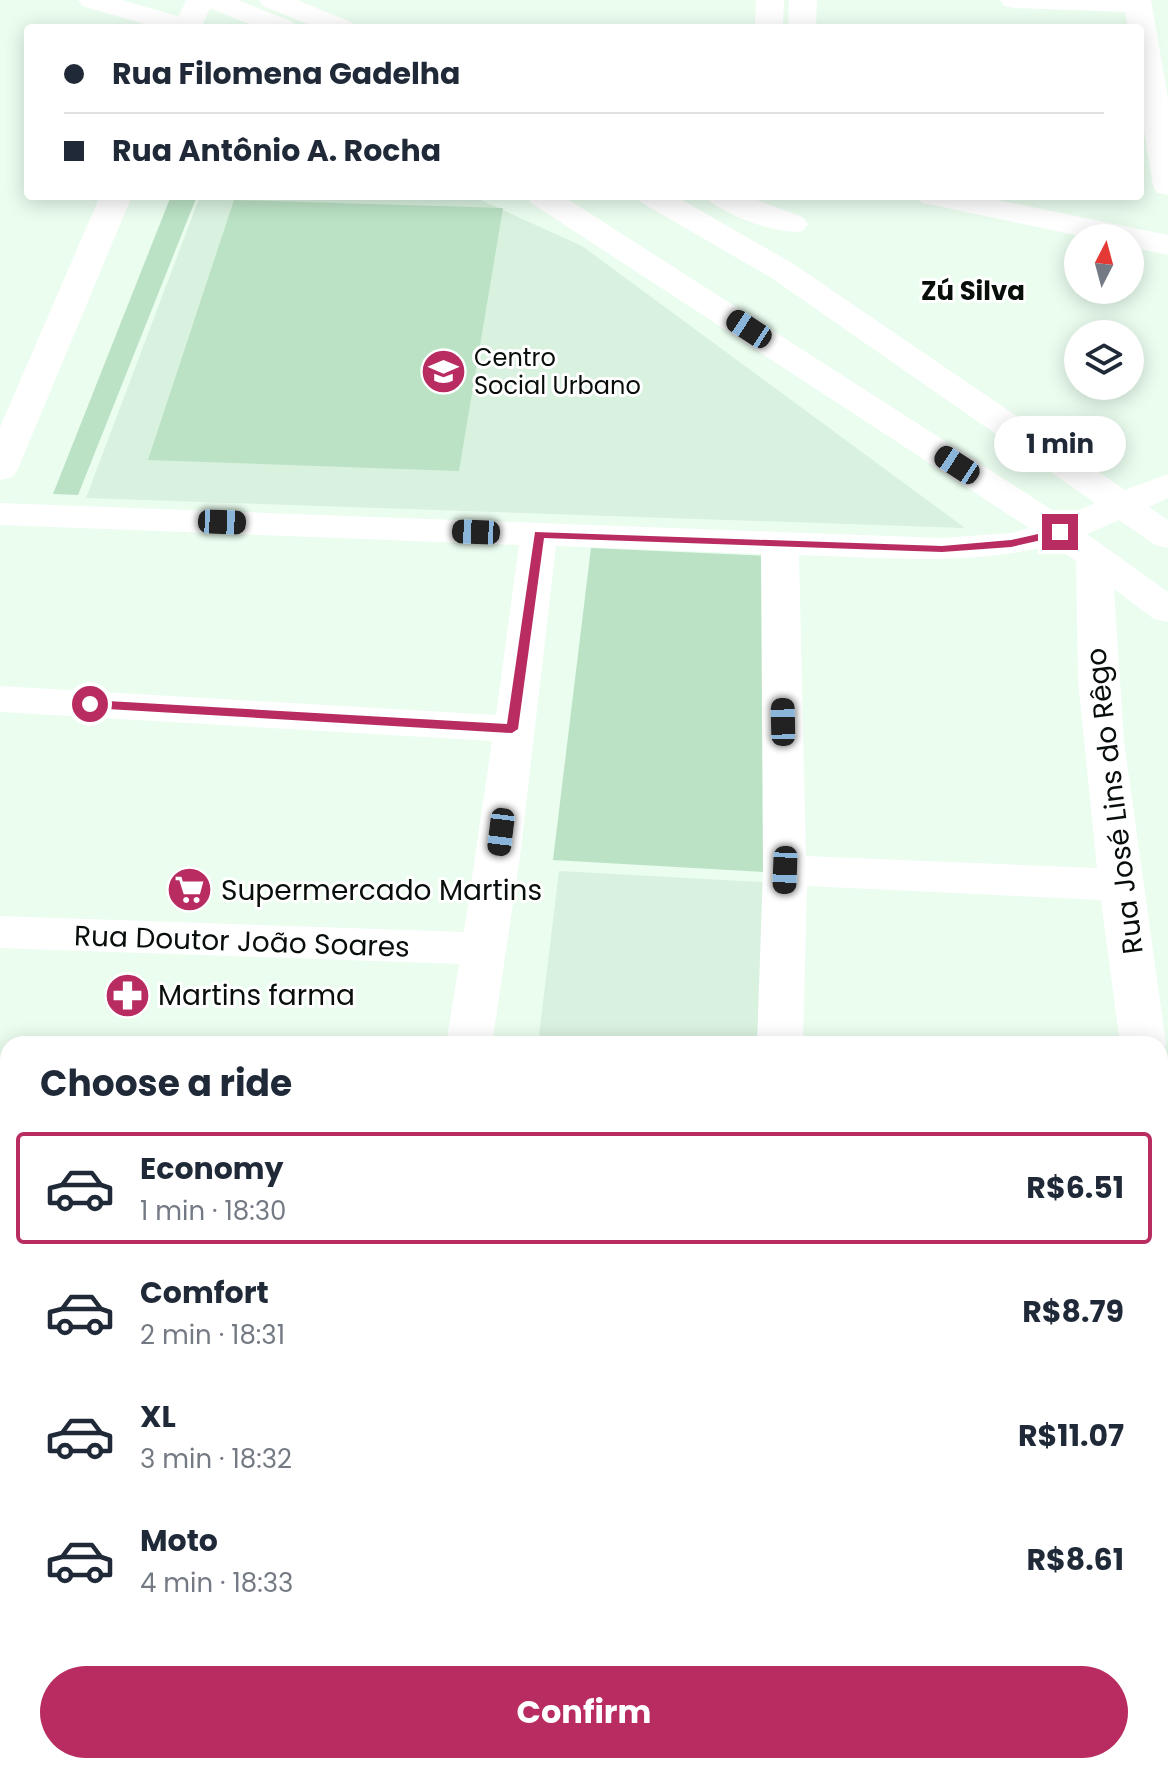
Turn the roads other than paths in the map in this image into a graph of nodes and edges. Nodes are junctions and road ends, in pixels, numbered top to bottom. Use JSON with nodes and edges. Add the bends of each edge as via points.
{"nodes":[{"id":1,"x":92,"y":0,"type":"edge"},
{"id":2,"x":273,"y":0,"type":"edge"},
{"id":3,"x":770,"y":0,"type":"edge"},
{"id":4,"x":803,"y":0,"type":"edge"},
{"id":5,"x":1014,"y":0,"type":"edge"},
{"id":6,"x":1138,"y":2,"type":"edge"},
{"id":7,"x":196,"y":15,"type":"edge"},
{"id":8,"x":256,"y":24,"type":"edge"},
{"id":9,"x":331,"y":24,"type":"edge"},
{"id":10,"x":769,"y":24,"type":"edge"},
{"id":11,"x":802,"y":24,"type":"edge"},
{"id":12,"x":1144,"y":24,"type":"edge"},
{"id":13,"x":1144,"y":24,"type":"edge"},
{"id":14,"x":1159,"y":80,"type":"edge"},
{"id":15,"x":1156,"y":144,"type":"edge"},
{"id":16,"x":1168,"y":186,"type":"edge"},
{"id":17,"x":114,"y":200,"type":"edge"},
{"id":18,"x":548,"y":200,"type":"edge"},
{"id":19,"x":660,"y":200,"type":"edge"},
{"id":20,"x":738,"y":200,"type":"edge"},
{"id":21,"x":952,"y":200,"type":"edge"},
{"id":22,"x":760,"y":205,"type":"edge"},
{"id":23,"x":795,"y":210,"type":"edge"},
{"id":24,"x":1168,"y":245,"type":"edge"},
{"id":25,"x":749,"y":251,"type":"junction"},
{"id":26,"x":781,"y":270,"type":"junction"},
{"id":27,"x":0,"y":469,"type":"edge"},
{"id":28,"x":1168,"y":485,"type":"edge"},
{"id":29,"x":1122,"y":506,"type":"junction"},
{"id":30,"x":0,"y":514,"type":"edge"},
{"id":31,"x":1060,"y":532,"type":"junction"},
{"id":32,"x":539,"y":534,"type":"junction"},
{"id":33,"x":1168,"y":537,"type":"edge"},
{"id":34,"x":780,"y":545,"type":"junction"},
{"id":35,"x":1095,"y":558,"type":"junction"},
{"id":36,"x":1168,"y":610,"type":"edge"},
{"id":37,"x":0,"y":699,"type":"edge"},
{"id":38,"x":512,"y":729,"type":"junction"},
{"id":39,"x":785,"y":870,"type":"junction"},
{"id":40,"x":1123,"y":885,"type":"junction"},
{"id":41,"x":0,"y":932,"type":"edge"},
{"id":42,"x":484,"y":949,"type":"junction"},
{"id":43,"x":470,"y":1036,"type":"edge"},
{"id":44,"x":780,"y":1036,"type":"edge"},
{"id":45,"x":1142,"y":1036,"type":"edge"}],
"edges":[{"from":1,"to":7,"type":"street"},
{"from":2,"to":9,"type":"street"},
{"from":3,"to":10,"type":"street"},
{"from":4,"to":11,"type":"street"},
{"from":5,"to":6,"type":"street"},
{"from":6,"to":12,"type":"street"},
{"from":7,"to":8,"type":"street"},
{"from":13,"to":14,"type":"street"},
{"from":14,"to":15,"type":"street"},
{"from":15,"to":16,"type":"street"},
{"from":17,"to":27,"type":"street"},
{"from":18,"to":31,"type":"street"},
{"from":19,"to":25,"type":"street"},
{"from":20,"to":22,"type":"street"},
{"from":21,"to":24,"type":"street"},
{"from":22,"to":23,"type":"street"},
{"from":22,"to":25,"type":"street"},
{"from":23,"to":26,"type":"street"},
{"from":25,"to":26,"type":"street"},
{"from":26,"to":29,"type":"street"},
{"from":28,"to":29,"type":"street"},
{"from":29,"to":31,"type":"street"},
{"from":29,"to":33,"type":"street"},
{"from":30,"to":32,"type":"street"},
{"from":31,"to":34,"type":"street","via":[[1011,544],[954,549]]},
{"from":31,"to":35,"type":"street"},
{"from":32,"to":34,"type":"street"},
{"from":32,"to":38,"type":"street"},
{"from":34,"to":39,"type":"street"},
{"from":35,"to":36,"type":"street"},
{"from":35,"to":40,"type":"street","name":"Rua José Lins do Rêgo","via":[[1099,720]]},
{"from":37,"to":38,"type":"street"},
{"from":38,"to":42,"type":"street"},
{"from":39,"to":40,"type":"street"},
{"from":39,"to":44,"type":"street"},
{"from":40,"to":45,"type":"street","name":"Rua José Lins do Rêgo"},
{"from":41,"to":42,"type":"street","name":"Rua Doutor João Soares"},
{"from":42,"to":43,"type":"street"}]}
